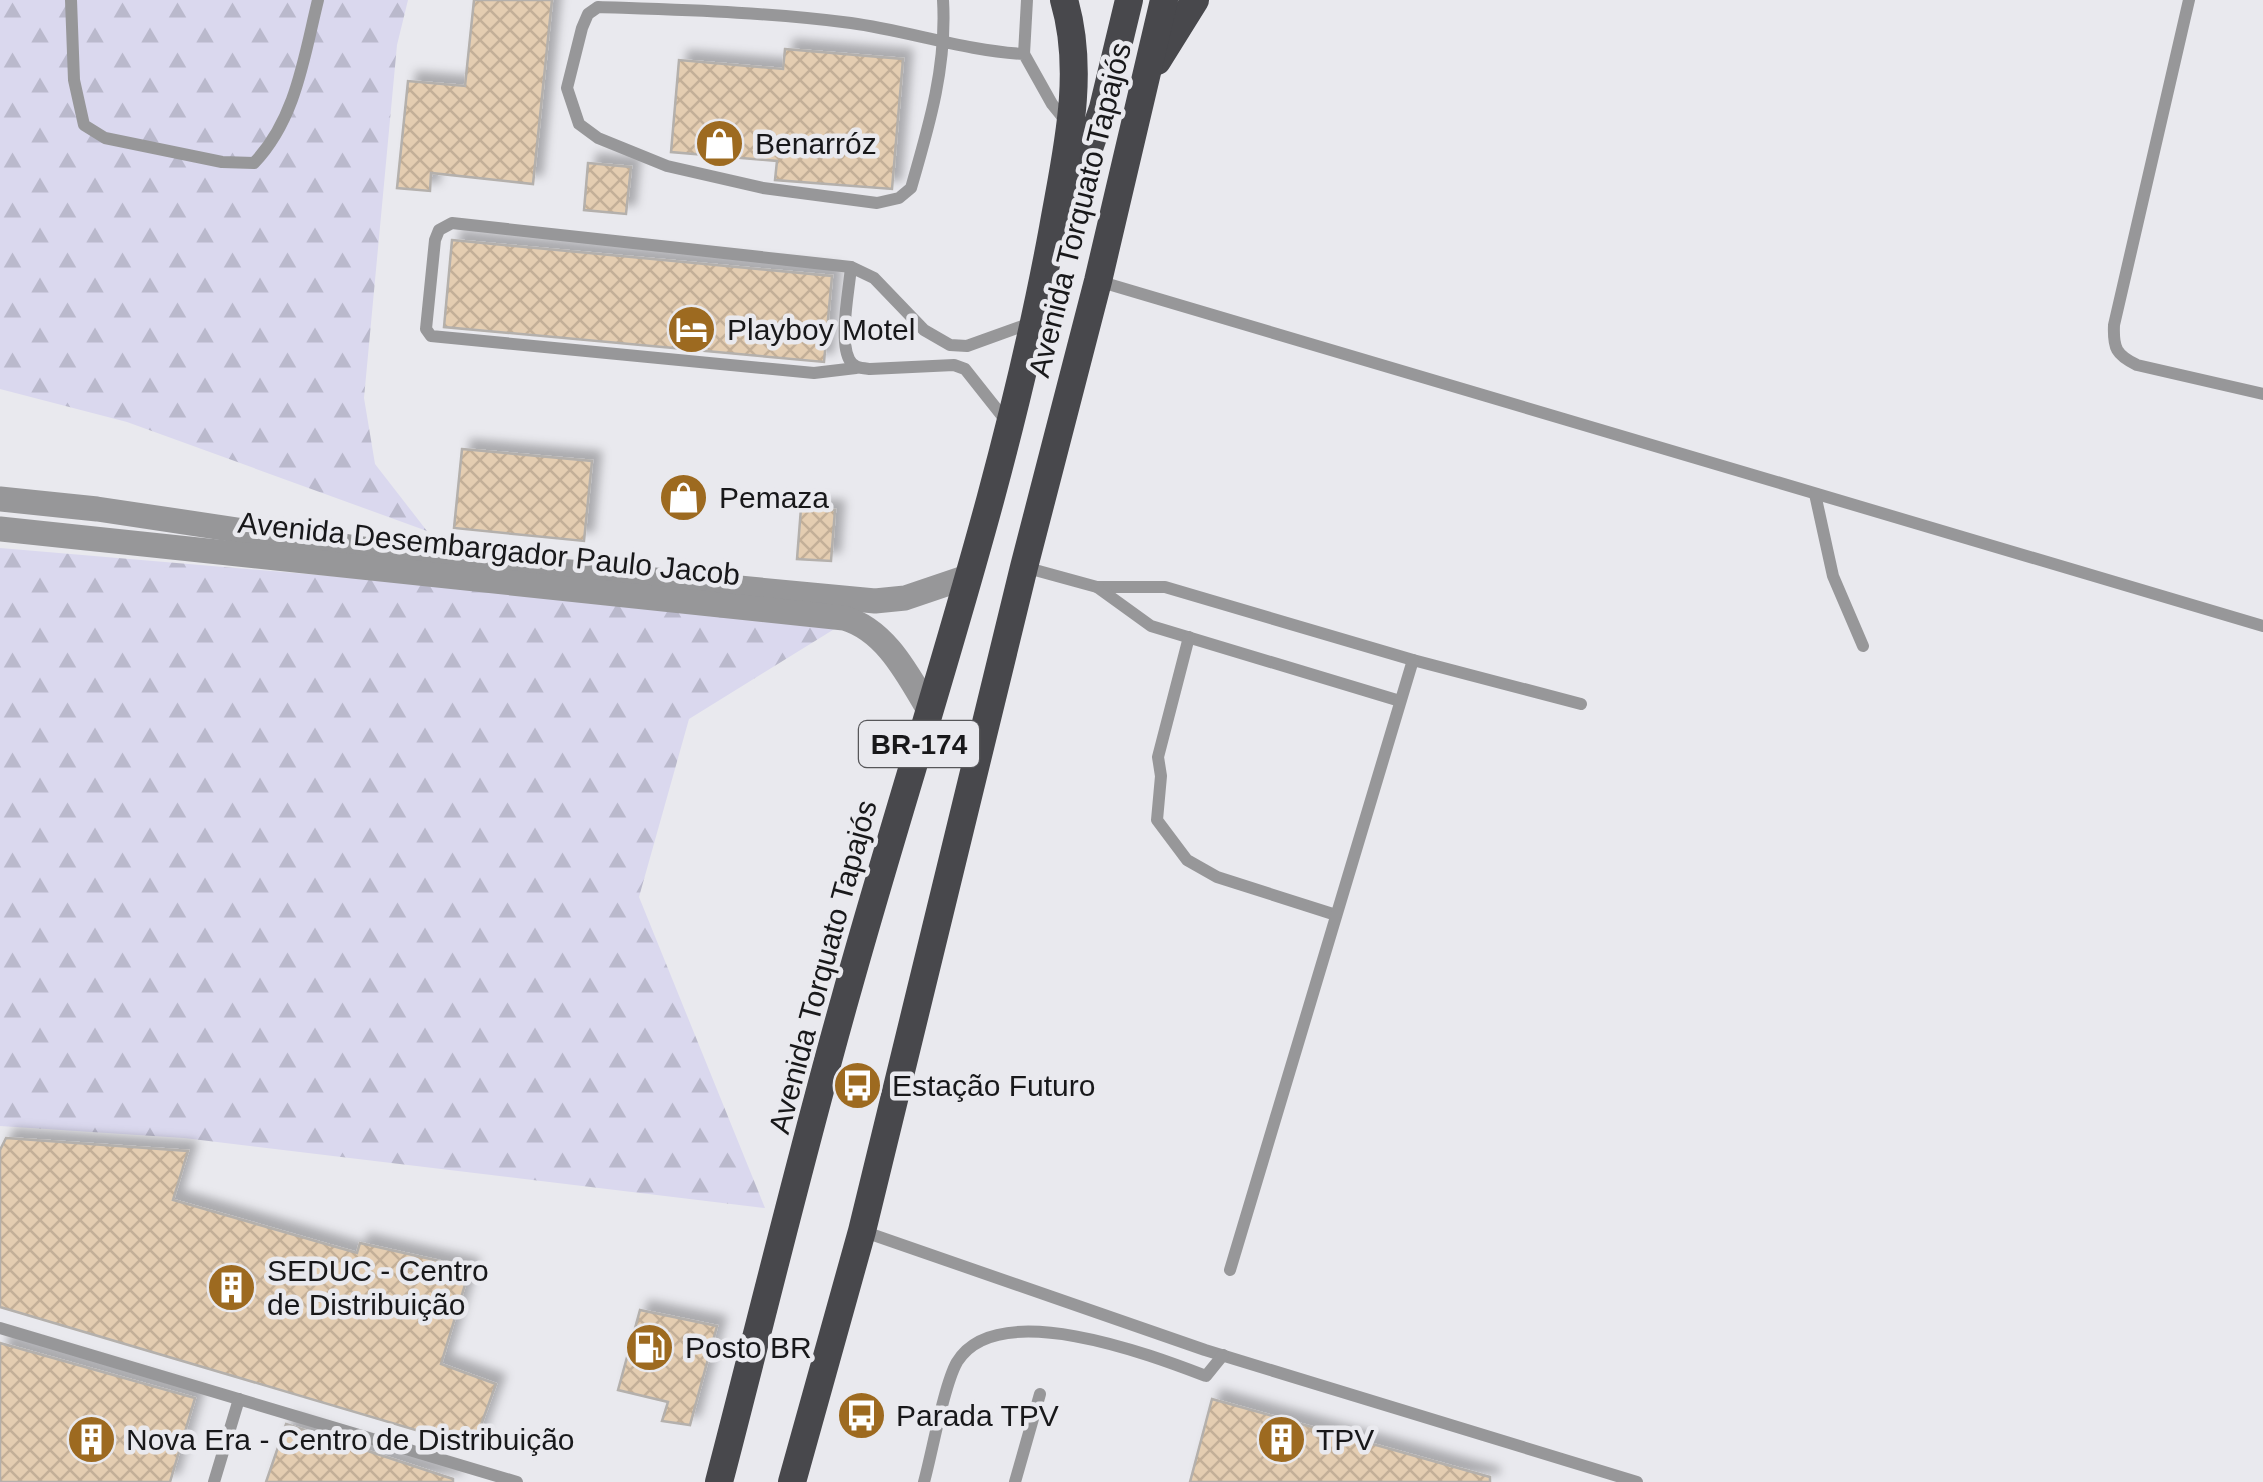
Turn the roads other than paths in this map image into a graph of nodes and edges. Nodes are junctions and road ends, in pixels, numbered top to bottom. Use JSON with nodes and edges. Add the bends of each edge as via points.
{"nodes":[{"id":1,"x":71,"y":0,"type":"edge"},
{"id":2,"x":318,"y":0,"type":"edge"},
{"id":3,"x":943,"y":0,"type":"edge"},
{"id":4,"x":1027,"y":0,"type":"edge"},
{"id":5,"x":1064,"y":0,"type":"edge"},
{"id":6,"x":1129,"y":0,"type":"edge"},
{"id":7,"x":1164,"y":0,"type":"edge"},
{"id":8,"x":1196,"y":0,"type":"edge"},
{"id":9,"x":2189,"y":0,"type":"edge"},
{"id":10,"x":944,"y":40,"type":"junction"},
{"id":11,"x":1024,"y":54,"type":"junction"},
{"id":12,"x":1145,"y":79,"type":"junction"},
{"id":13,"x":1070,"y":127,"type":"junction"},
{"id":14,"x":851,"y":267,"type":"junction"},
{"id":15,"x":1098,"y":281,"type":"junction"},
{"id":16,"x":1042,"y":289,"type":"junction"},
{"id":17,"x":1034,"y":322,"type":"junction"},
{"id":18,"x":856,"y":368,"type":"junction"},
{"id":19,"x":2263,"y":394,"type":"edge"},
{"id":20,"x":1009,"y":424,"type":"junction"},
{"id":21,"x":1816,"y":494,"type":"junction"},
{"id":22,"x":0,"y":499,"type":"edge"},
{"id":23,"x":35,"y":503,"type":"junction"},
{"id":24,"x":0,"y":529,"type":"edge"},
{"id":25,"x":30,"y":532,"type":"junction"},
{"id":26,"x":1024,"y":567,"type":"junction"},
{"id":27,"x":967,"y":577,"type":"junction"},
{"id":28,"x":1098,"y":587,"type":"junction"},
{"id":29,"x":2263,"y":626,"type":"edge"},
{"id":30,"x":1189,"y":637,"type":"junction"},
{"id":31,"x":1863,"y":646,"type":"dead end"},
{"id":32,"x":1413,"y":660,"type":"junction"},
{"id":33,"x":1400,"y":701,"type":"junction"},
{"id":34,"x":1581,"y":704,"type":"dead end"},
{"id":35,"x":928,"y":710,"type":"junction"},
{"id":36,"x":1336,"y":915,"type":"junction"},
{"id":37,"x":862,"y":1231,"type":"junction"},
{"id":38,"x":1230,"y":1270,"type":"dead end"},
{"id":39,"x":0,"y":1328,"type":"edge"},
{"id":40,"x":1223,"y":1355,"type":"junction"},
{"id":41,"x":1040,"y":1394,"type":"dead end"},
{"id":42,"x":239,"y":1399,"type":"junction"},
{"id":43,"x":214,"y":1482,"type":"edge"},
{"id":44,"x":516,"y":1482,"type":"edge"},
{"id":45,"x":719,"y":1482,"type":"edge"},
{"id":46,"x":792,"y":1482,"type":"edge"},
{"id":47,"x":924,"y":1482,"type":"edge"},
{"id":48,"x":1015,"y":1482,"type":"edge"},
{"id":49,"x":1637,"y":1482,"type":"edge"}],
"edges":[{"from":1,"to":2,"type":"lane","via":[[74,80],[84,125],[105,138],[254,163],[274,143],[294,98]]},
{"from":3,"to":10,"type":"lane"},
{"from":4,"to":11,"type":"lane"},
{"from":5,"to":13,"type":"highway","name":"Avenida Torquato Tapajós","number":"BR-174","via":[[1074,68]]},
{"from":6,"to":16,"type":"highway","via":[[1103,108]]},
{"from":7,"to":12,"type":"highway","name":"Avenida Torquato Tapajós","number":"BR-174"},
{"from":8,"to":12,"type":"highway"},
{"from":9,"to":19,"type":"lane","via":[[2114,344],[2118,356],[2138,365]]},
{"from":10,"to":10,"type":"lane","via":[[834,22],[598,6],[582,28],[567,88],[579,124],[667,166],[763,188],[877,203],[911,188],[938,94]]},
{"from":10,"to":11,"type":"lane"},
{"from":11,"to":13,"type":"lane"},
{"from":12,"to":15,"type":"highway","name":"Avenida Torquato Tapajós","number":"BR-174"},
{"from":13,"to":16,"type":"highway","name":"Avenida Torquato Tapajós","number":"BR-174"},
{"from":14,"to":17,"type":"lane","via":[[874,278],[924,330],[950,345],[967,346]]},
{"from":14,"to":18,"type":"lane","via":[[845,342]]},
{"from":14,"to":18,"type":"lane","via":[[452,223],[435,240],[426,329],[440,339],[814,374]]},
{"from":15,"to":21,"type":"lane"},
{"from":15,"to":26,"type":"highway","name":"Avenida Torquato Tapajós","number":"BR-174"},
{"from":16,"to":17,"type":"highway","name":"Avenida Torquato Tapajós","number":"BR-174"},
{"from":17,"to":20,"type":"highway","name":"Avenida Torquato Tapajós","number":"BR-174"},
{"from":18,"to":20,"type":"lane","via":[[965,369]]},
{"from":20,"to":27,"type":"highway","name":"Avenida Torquato Tapajós","number":"BR-174"},
{"from":21,"to":29,"type":"lane"},
{"from":21,"to":31,"type":"lane","via":[[1833,576]]},
{"from":22,"to":23,"type":"street","name":"Avenida Desembargador Paulo Jacob"},
{"from":23,"to":25,"type":"street"},
{"from":23,"to":27,"type":"street","name":"Avenida Desembargador Paulo Jacob","via":[[424,558],[875,602]]},
{"from":24,"to":25,"type":"street","name":"Avenida Desembargador Paulo Jacob"},
{"from":25,"to":35,"type":"street","name":"Avenida Desembargador Paulo Jacob","via":[[844,618],[881,640]]},
{"from":26,"to":28,"type":"lane"},
{"from":26,"to":37,"type":"highway","name":"Avenida Torquato Tapajós","number":"BR-174"},
{"from":27,"to":35,"type":"highway","name":"Avenida Torquato Tapajós","number":"BR-174"},
{"from":28,"to":30,"type":"lane","via":[[1151,626]]},
{"from":28,"to":32,"type":"lane","via":[[1165,587]]},
{"from":30,"to":33,"type":"lane"},
{"from":30,"to":36,"type":"lane","via":[[1158,757],[1158,820],[1187,860],[1217,877]]},
{"from":32,"to":33,"type":"lane"},
{"from":32,"to":34,"type":"lane"},
{"from":33,"to":36,"type":"lane"},
{"from":35,"to":45,"type":"highway","name":"Avenida Torquato Tapajós","number":"BR-174"},
{"from":36,"to":38,"type":"lane"},
{"from":37,"to":40,"type":"lane"},
{"from":37,"to":46,"type":"highway","name":"Avenida Torquato Tapajós","number":"BR-174"},
{"from":39,"to":42,"type":"lane"},
{"from":40,"to":47,"type":"lane","via":[[1206,1376],[1109,1344],[1004,1331],[976,1343],[957,1362]]},
{"from":40,"to":49,"type":"lane"},
{"from":41,"to":48,"type":"lane"},
{"from":42,"to":43,"type":"lane"},
{"from":42,"to":44,"type":"lane"}]}
